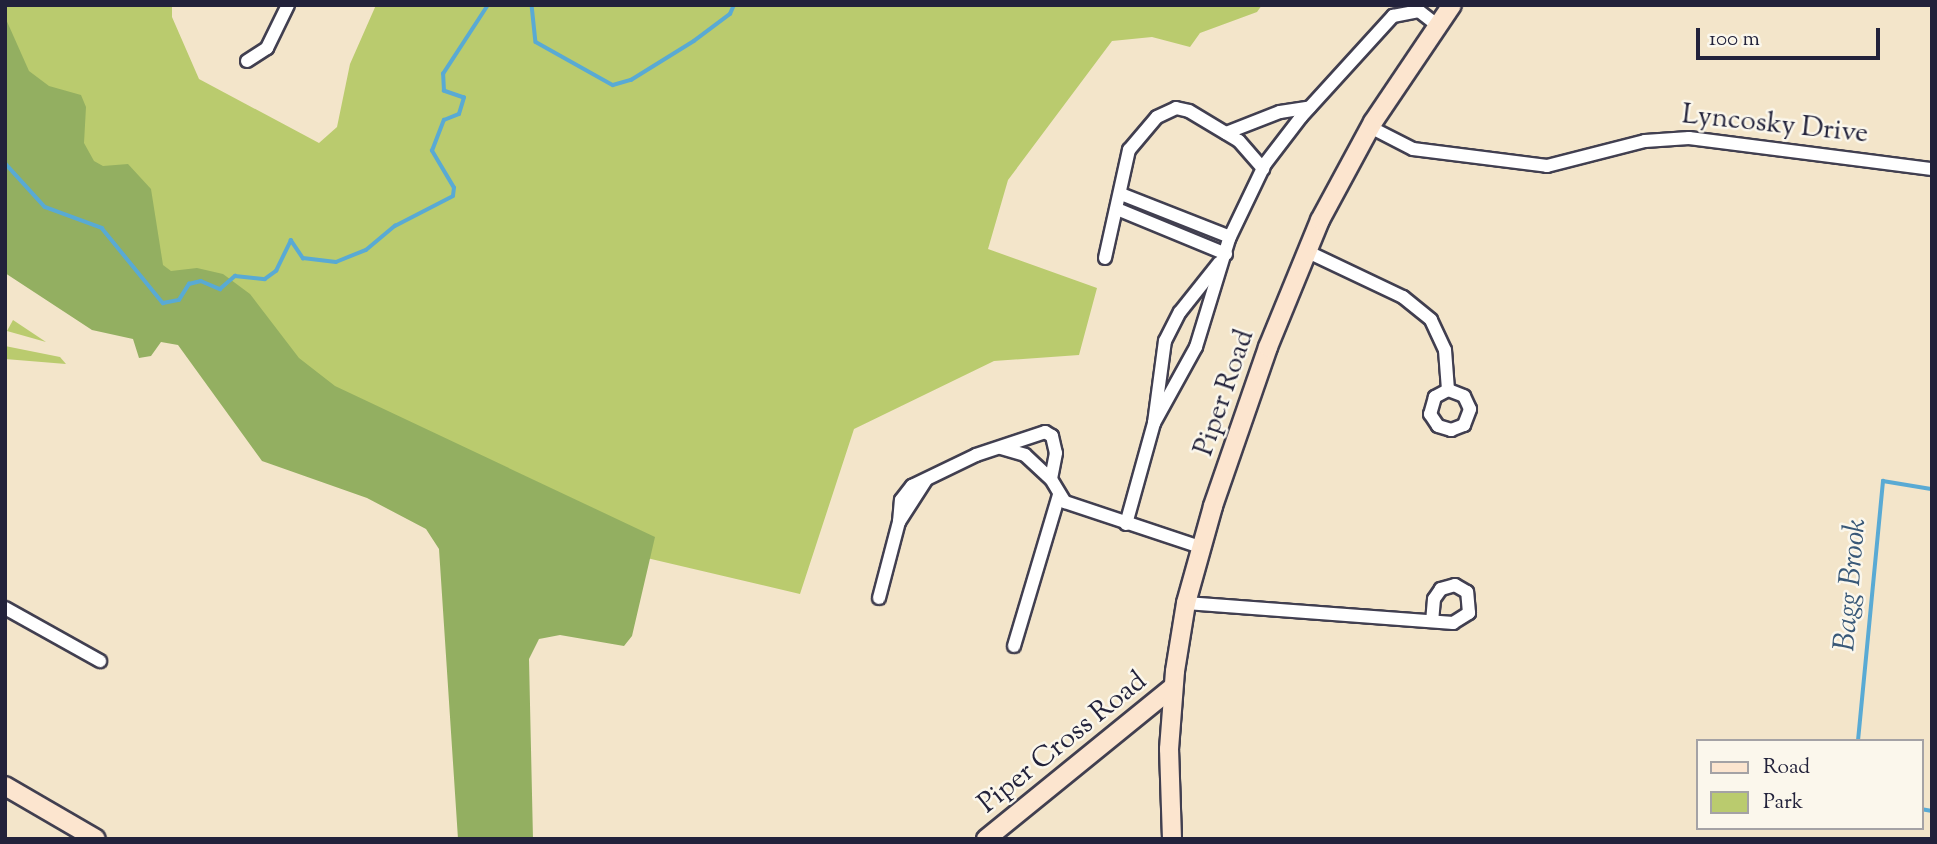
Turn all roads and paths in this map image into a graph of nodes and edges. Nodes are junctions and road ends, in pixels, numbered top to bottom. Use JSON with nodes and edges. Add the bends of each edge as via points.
{"nodes":[{"id":1,"x":288,"y":5,"type":"edge"},
{"id":2,"x":1452,"y":5,"type":"edge"},
{"id":3,"x":1438,"y":26,"type":"junction"},
{"id":4,"x":247,"y":61,"type":"dead end"},
{"id":5,"x":1310,"y":107,"type":"junction"},
{"id":6,"x":1370,"y":127,"type":"junction"},
{"id":7,"x":1226,"y":133,"type":"junction"},
{"id":8,"x":1263,"y":169,"type":"junction"},
{"id":9,"x":1932,"y":169,"type":"edge"},
{"id":10,"x":1121,"y":194,"type":"junction"},
{"id":11,"x":1117,"y":209,"type":"junction"},
{"id":12,"x":1230,"y":237,"type":"junction"},
{"id":13,"x":1306,"y":251,"type":"junction"},
{"id":14,"x":1226,"y":254,"type":"junction"},
{"id":15,"x":1105,"y":258,"type":"dead end"},
{"id":16,"x":1448,"y":390,"type":"dead end"},
{"id":17,"x":1154,"y":423,"type":"junction"},
{"id":18,"x":990,"y":449,"type":"junction"},
{"id":19,"x":1051,"y":480,"type":"junction"},
{"id":20,"x":1059,"y":495,"type":"junction"},
{"id":21,"x":1126,"y":524,"type":"junction"},
{"id":22,"x":1200,"y":547,"type":"junction"},
{"id":23,"x":879,"y":598,"type":"dead end"},
{"id":24,"x":1186,"y":603,"type":"junction"},
{"id":25,"x":5,"y":608,"type":"edge"},
{"id":26,"x":1432,"y":621,"type":"dead end"},
{"id":27,"x":1014,"y":646,"type":"dead end"},
{"id":28,"x":100,"y":661,"type":"dead end"},
{"id":29,"x":1173,"y":687,"type":"junction"},
{"id":30,"x":5,"y":786,"type":"edge"},
{"id":31,"x":96,"y":839,"type":"edge"},
{"id":32,"x":986,"y":839,"type":"edge"},
{"id":33,"x":1172,"y":839,"type":"edge"}],
"edges":[{"from":1,"to":4,"type":"street","via":[[267,48]]},
{"from":2,"to":3,"type":"main road","name":"Piper Road"},
{"from":3,"to":5,"type":"street","via":[[1419,11],[1393,16]]},
{"from":3,"to":6,"type":"main road","name":"Piper Road"},
{"from":5,"to":7,"type":"street","via":[[1280,112]]},
{"from":5,"to":8,"type":"street"},
{"from":6,"to":9,"type":"street","name":"Lyncosky Drive","via":[[1413,149],[1547,166],[1645,141],[1689,138]]},
{"from":6,"to":13,"type":"main road","name":"Piper Road"},
{"from":7,"to":8,"type":"street"},
{"from":7,"to":10,"type":"street","via":[[1176,108],[1157,117],[1129,150]]},
{"from":8,"to":12,"type":"street"},
{"from":10,"to":11,"type":"street"},
{"from":10,"to":12,"type":"street"},
{"from":11,"to":14,"type":"street"},
{"from":11,"to":15,"type":"street"},
{"from":12,"to":14,"type":"street"},
{"from":13,"to":16,"type":"street","via":[[1395,293],[1426,314],[1443,342]]},
{"from":13,"to":22,"type":"main road","name":"Piper Road"},
{"from":14,"to":17,"type":"street","via":[[1196,348]]},
{"from":14,"to":17,"type":"street","via":[[1180,312],[1166,341]]},
{"from":17,"to":21,"type":"street"},
{"from":18,"to":19,"type":"street","via":[[1009,448],[1025,455]]},
{"from":18,"to":19,"type":"street","via":[[1049,433],[1056,453]]},
{"from":18,"to":23,"type":"street","via":[[903,494]]},
{"from":19,"to":20,"type":"street"},
{"from":20,"to":21,"type":"street","via":[[1073,508]]},
{"from":20,"to":27,"type":"street"},
{"from":21,"to":22,"type":"street"},
{"from":22,"to":24,"type":"main road","name":"Piper Road"},
{"from":24,"to":26,"type":"street"},
{"from":24,"to":29,"type":"main road","name":"Piper Road"},
{"from":25,"to":28,"type":"street"},
{"from":29,"to":32,"type":"main road","name":"Piper Cross Road"},
{"from":29,"to":33,"type":"main road","name":"Piper Road","via":[[1169,749]]},
{"from":30,"to":31,"type":"main road"}]}
